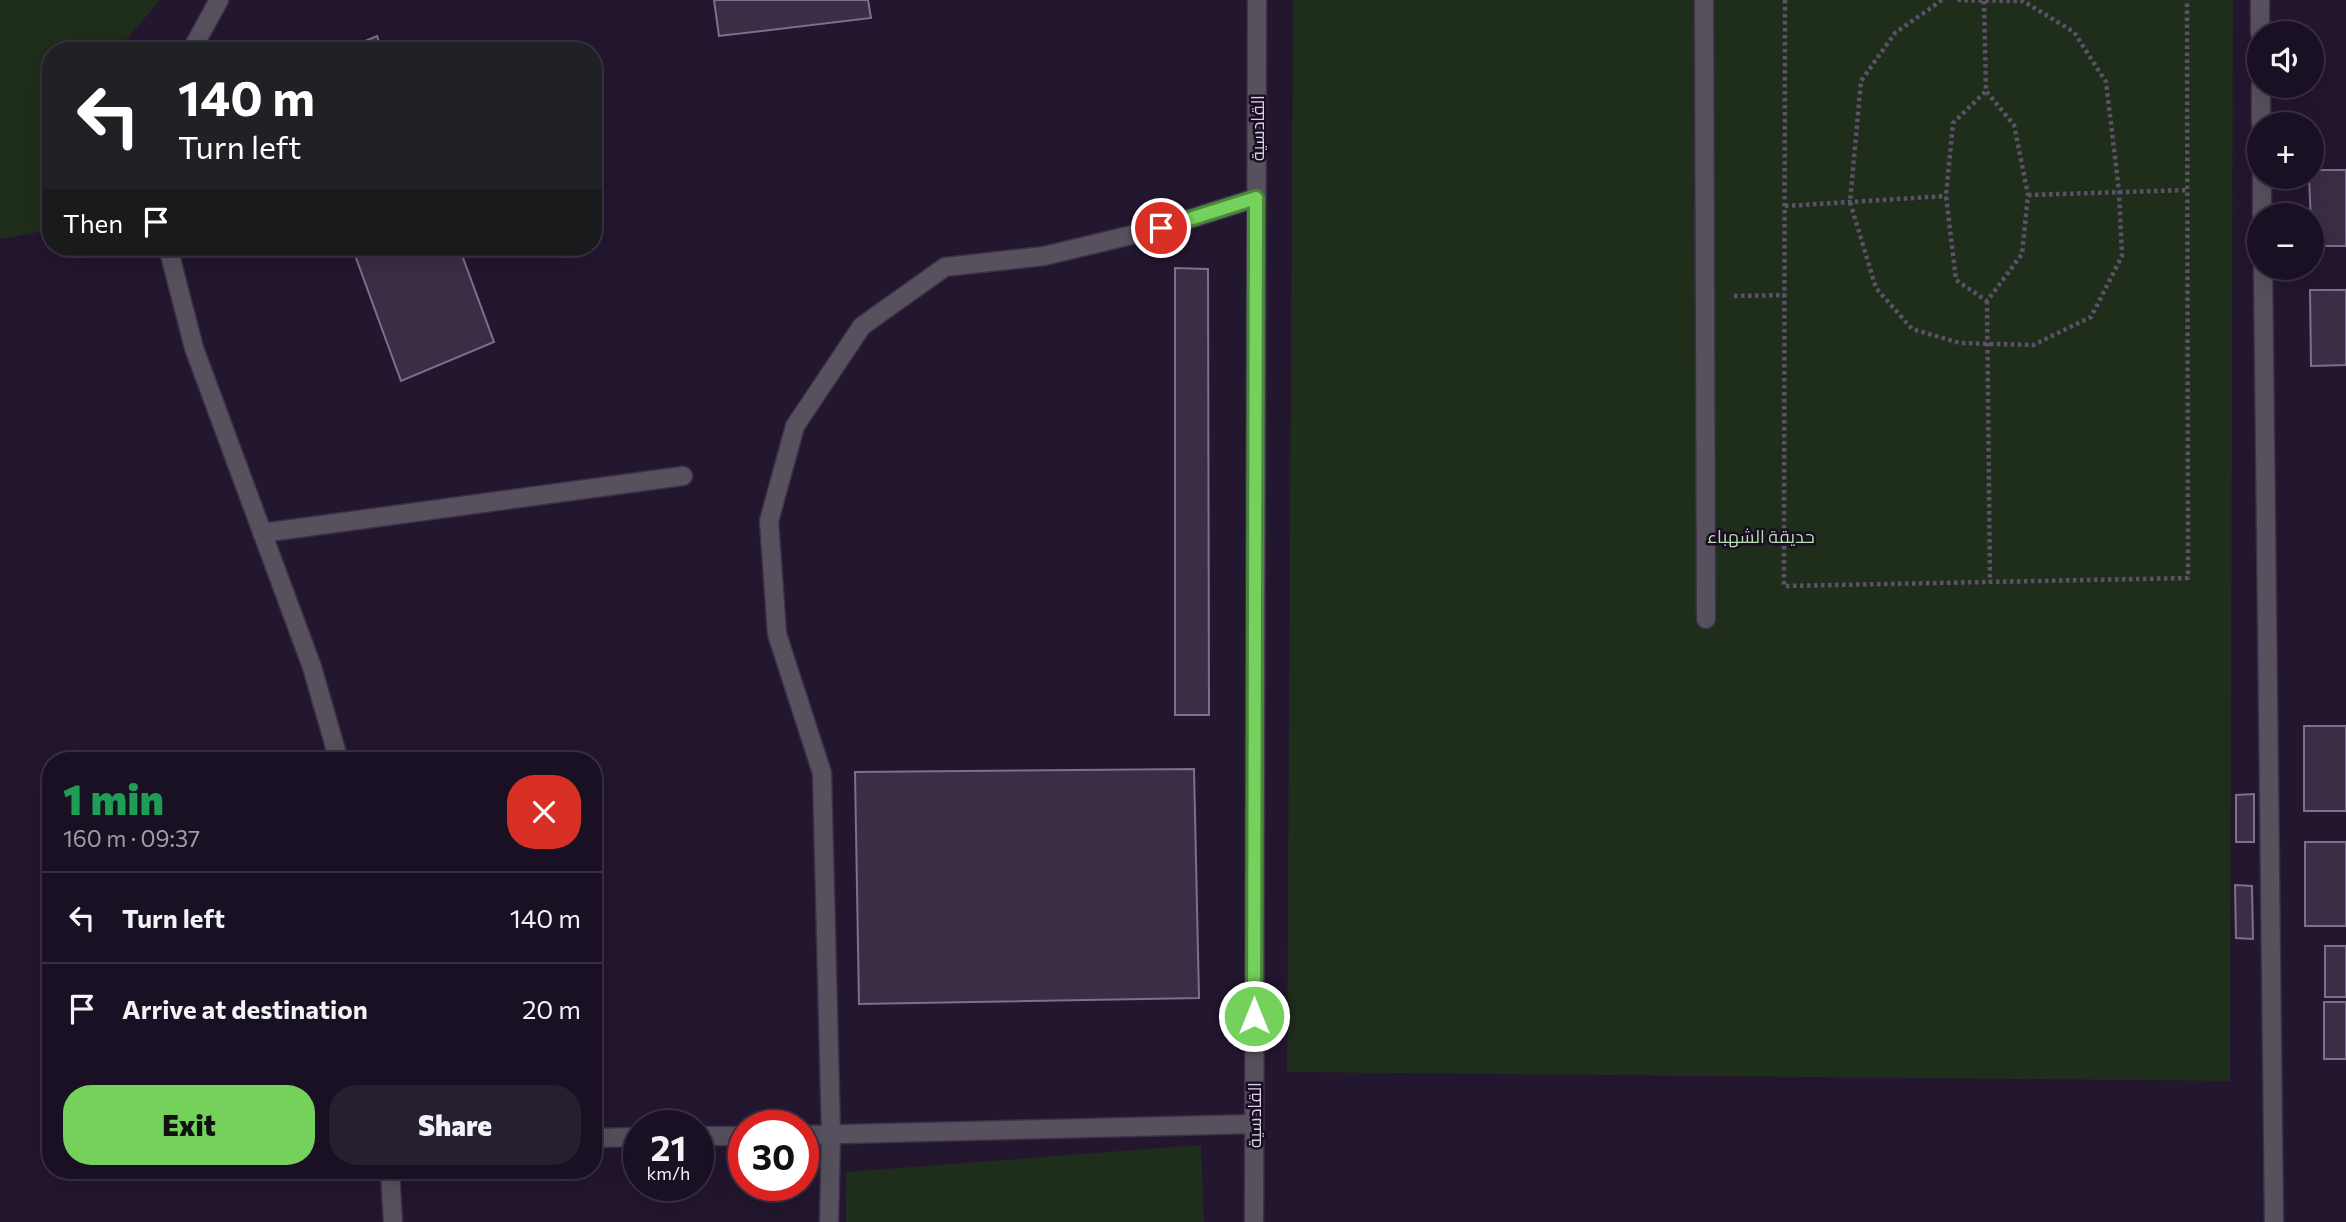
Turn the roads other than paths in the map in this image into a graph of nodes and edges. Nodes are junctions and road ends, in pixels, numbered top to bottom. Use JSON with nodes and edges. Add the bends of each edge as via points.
{"nodes":[{"id":1,"x":219,"y":0,"type":"edge"},
{"id":2,"x":1257,"y":0,"type":"edge"},
{"id":3,"x":1704,"y":0,"type":"edge"},
{"id":4,"x":2260,"y":0,"type":"edge"},
{"id":5,"x":2260,"y":21,"type":"edge"},
{"id":6,"x":196,"y":42,"type":"edge"},
{"id":7,"x":1256,"y":198,"type":"junction"},
{"id":8,"x":170,"y":256,"type":"edge"},
{"id":9,"x":2263,"y":280,"type":"edge"},
{"id":10,"x":682,"y":475,"type":"dead end"},
{"id":11,"x":262,"y":533,"type":"junction"},
{"id":12,"x":1706,"y":619,"type":"dead end"},
{"id":13,"x":336,"y":752,"type":"edge"},
{"id":14,"x":1254,"y":1125,"type":"junction"},
{"id":15,"x":819,"y":1135,"type":"edge"},
{"id":16,"x":831,"y":1135,"type":"junction"},
{"id":17,"x":623,"y":1137,"type":"edge"},
{"id":18,"x":602,"y":1138,"type":"edge"},
{"id":19,"x":390,"y":1179,"type":"edge"},
{"id":20,"x":393,"y":1222,"type":"edge"},
{"id":21,"x":829,"y":1222,"type":"edge"},
{"id":22,"x":1254,"y":1222,"type":"edge"},
{"id":23,"x":2273,"y":1222,"type":"edge"}],
"edges":[{"from":1,"to":6,"type":"street"},
{"from":2,"to":7,"type":"street","name":"القادسية"},
{"from":3,"to":12,"type":"street"},
{"from":4,"to":5,"type":"street"},
{"from":7,"to":14,"type":"street","name":"القادسية"},
{"from":7,"to":16,"type":"street","via":[[1161,228],[1044,256],[945,267],[862,326],[795,426],[769,521],[777,635],[822,773]]},
{"from":8,"to":11,"type":"street","via":[[194,348]]},
{"from":9,"to":23,"type":"street"},
{"from":10,"to":11,"type":"street"},
{"from":11,"to":13,"type":"street","via":[[312,667]]},
{"from":14,"to":16,"type":"street"},
{"from":14,"to":22,"type":"street","name":"القادسية"},
{"from":15,"to":16,"type":"street"},
{"from":16,"to":21,"type":"street"},
{"from":17,"to":18,"type":"street"},
{"from":19,"to":20,"type":"street"}]}
